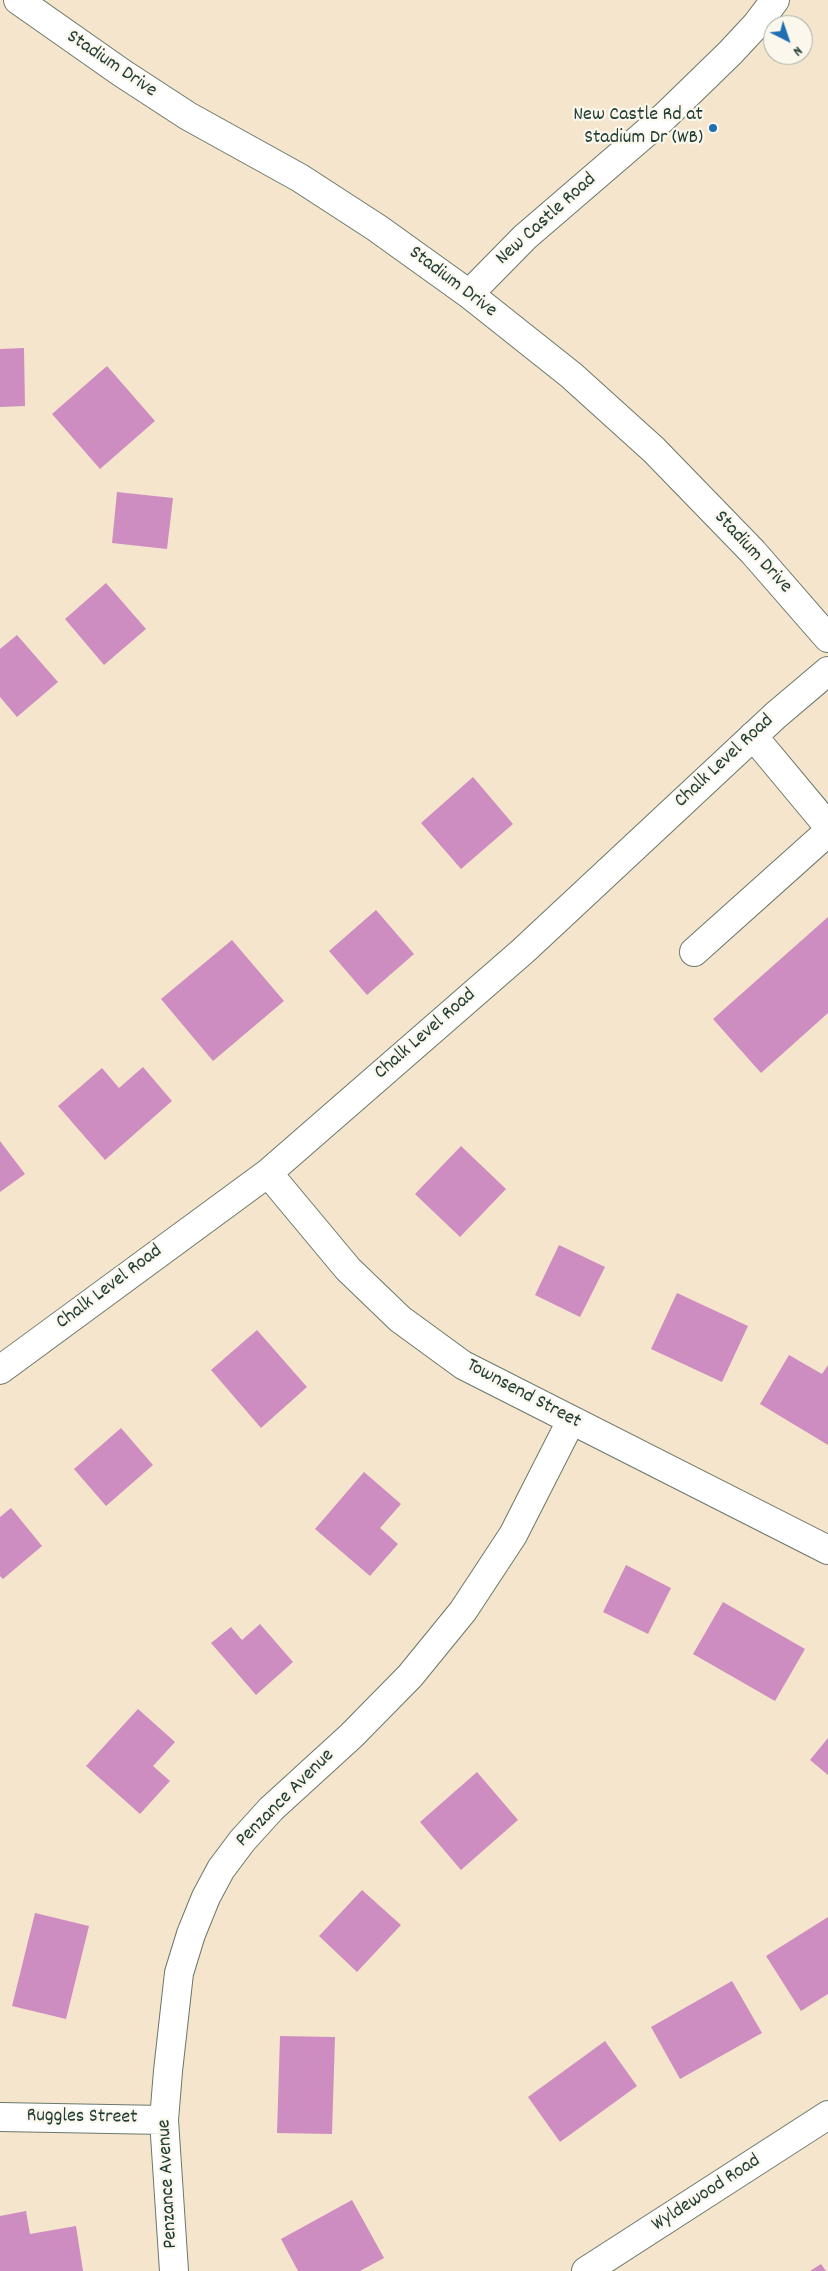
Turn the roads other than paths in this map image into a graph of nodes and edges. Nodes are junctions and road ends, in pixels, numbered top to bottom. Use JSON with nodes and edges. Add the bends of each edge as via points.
{"nodes":[{"id":1,"x":18,"y":0,"type":"edge"},
{"id":2,"x":775,"y":0,"type":"edge"},
{"id":3,"x":469,"y":294,"type":"junction"},
{"id":4,"x":828,"y":638,"type":"edge"},
{"id":5,"x":828,"y":671,"type":"edge"},
{"id":6,"x":753,"y":736,"type":"junction"},
{"id":7,"x":828,"y":826,"type":"edge"},
{"id":8,"x":828,"y":832,"type":"edge"},
{"id":9,"x":694,"y":952,"type":"dead end"},
{"id":10,"x":268,"y":1173,"type":"junction"},
{"id":11,"x":0,"y":1370,"type":"edge"},
{"id":12,"x":571,"y":1422,"type":"junction"},
{"id":13,"x":828,"y":1550,"type":"edge"},
{"id":14,"x":828,"y":2115,"type":"edge"},
{"id":15,"x":0,"y":2117,"type":"edge"},
{"id":16,"x":164,"y":2120,"type":"junction"},
{"id":17,"x":174,"y":2271,"type":"edge"},
{"id":18,"x":586,"y":2271,"type":"edge"}],
"edges":[{"from":1,"to":3,"type":"street","name":"Stadium Drive","via":[[188,116],[300,178],[377,228]]},
{"from":2,"to":3,"type":"street","name":"New Castle Road","via":[[730,53],[661,120],[525,237]]},
{"from":3,"to":4,"type":"street","name":"Stadium Drive","via":[[571,375],[654,450],[754,552]]},
{"from":5,"to":6,"type":"street","name":"Chalk Level Road"},
{"from":6,"to":7,"type":"street"},
{"from":6,"to":10,"type":"street","name":"Chalk Level Road","via":[[523,951]]},
{"from":8,"to":9,"type":"street"},
{"from":10,"to":11,"type":"street","name":"Chalk Level Road"},
{"from":10,"to":12,"type":"street","name":"Townsend Street","via":[[348,1269],[400,1319],[463,1365]]},
{"from":12,"to":13,"type":"street","name":"Townsend Street"},
{"from":12,"to":16,"type":"street","name":"Penzance Avenue","via":[[513,1535],[464,1611],[410,1676],[351,1736],[271,1809],[221,1869],[190,1934],[180,1974]]},
{"from":14,"to":18,"type":"street","name":"Wyldewood Road"},
{"from":15,"to":16,"type":"street","name":"Ruggles Street"},
{"from":16,"to":17,"type":"street","name":"Penzance Avenue"}]}
